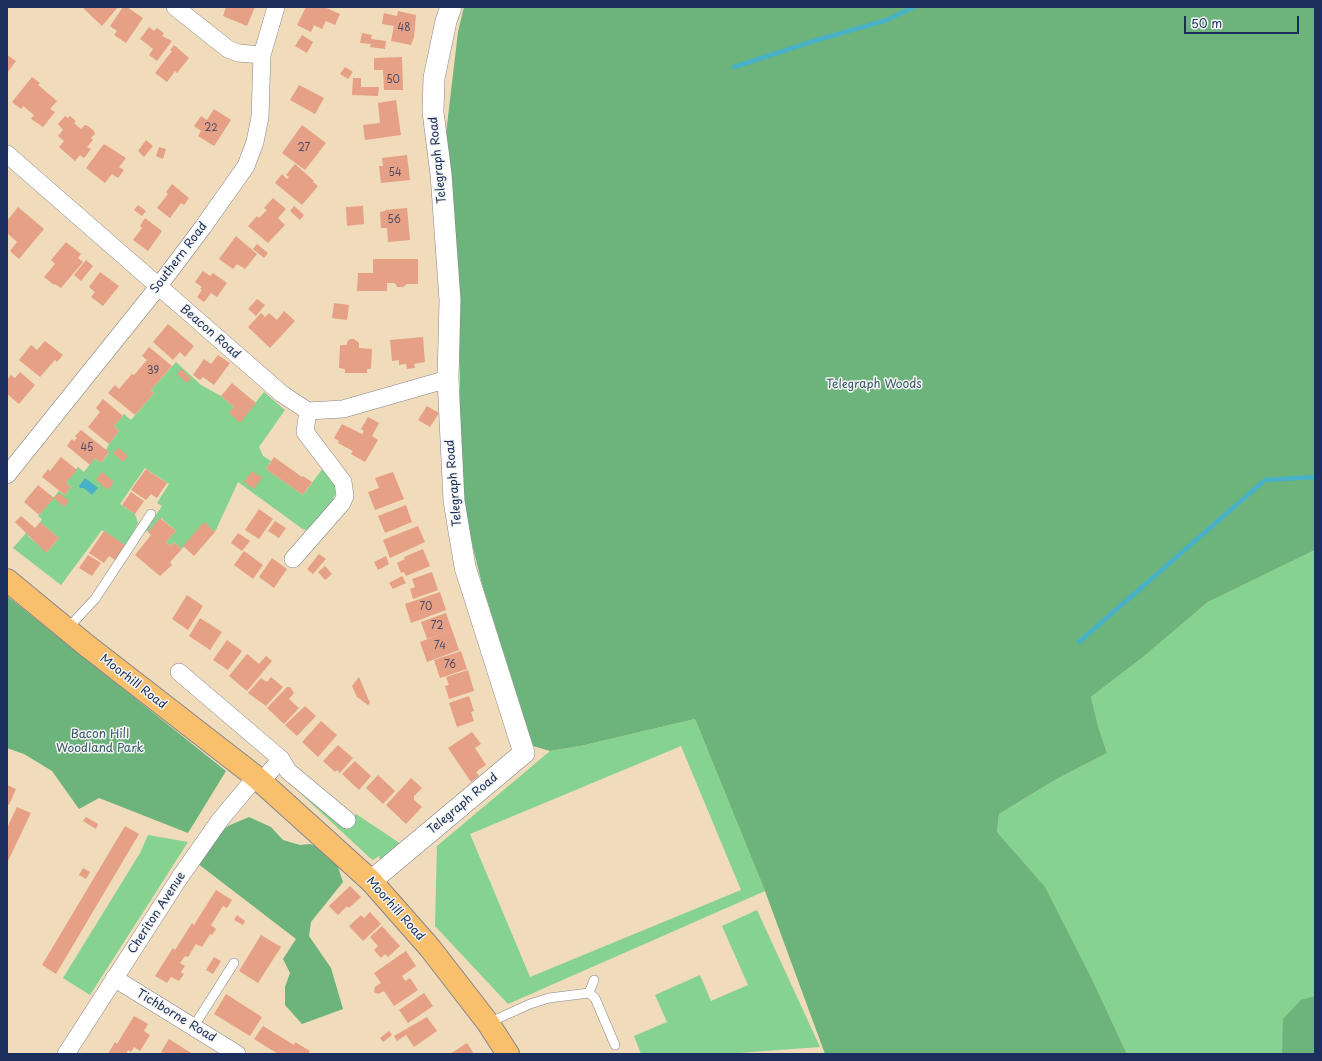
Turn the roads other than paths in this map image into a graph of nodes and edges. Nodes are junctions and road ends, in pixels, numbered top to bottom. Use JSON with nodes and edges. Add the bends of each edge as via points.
{"nodes":[{"id":1,"x":175,"y":7,"type":"edge"},
{"id":2,"x":276,"y":7,"type":"edge"},
{"id":3,"x":451,"y":7,"type":"edge"},
{"id":4,"x":262,"y":55,"type":"junction"},
{"id":5,"x":7,"y":154,"type":"edge"},
{"id":6,"x":158,"y":287,"type":"junction"},
{"id":7,"x":448,"y":379,"type":"junction"},
{"id":8,"x":308,"y":411,"type":"junction"},
{"id":9,"x":7,"y":475,"type":"edge"},
{"id":10,"x":151,"y":514,"type":"dead end"},
{"id":11,"x":293,"y":559,"type":"dead end"},
{"id":12,"x":7,"y":580,"type":"edge"},
{"id":13,"x":67,"y":630,"type":"junction"},
{"id":14,"x":180,"y":672,"type":"dead end"},
{"id":15,"x":281,"y":759,"type":"junction"},
{"id":16,"x":259,"y":780,"type":"junction"},
{"id":17,"x":347,"y":820,"type":"dead end"},
{"id":18,"x":371,"y":881,"type":"junction"},
{"id":19,"x":234,"y":963,"type":"dead end"},
{"id":20,"x":114,"y":978,"type":"junction"},
{"id":21,"x":594,"y":980,"type":"dead end"},
{"id":22,"x":589,"y":993,"type":"junction"},
{"id":23,"x":488,"y":1023,"type":"junction"},
{"id":24,"x":194,"y":1026,"type":"junction"},
{"id":25,"x":615,"y":1045,"type":"dead end"},
{"id":26,"x":66,"y":1054,"type":"edge"},
{"id":27,"x":237,"y":1054,"type":"edge"},
{"id":28,"x":508,"y":1054,"type":"edge"}],
"edges":[{"from":1,"to":4,"type":"street","via":[[228,49]]},
{"from":2,"to":4,"type":"street","name":"Southern Road"},
{"from":3,"to":7,"type":"street","name":"Telegraph Road","via":[[434,78],[433,99],[450,300]]},
{"from":4,"to":6,"type":"street","name":"Southern Road","via":[[260,116],[255,142],[246,166]]},
{"from":5,"to":6,"type":"street","name":"Beacon Road"},
{"from":6,"to":8,"type":"street","name":"Beacon Road","via":[[282,394]]},
{"from":6,"to":9,"type":"street","name":"Southern Road"},
{"from":7,"to":8,"type":"street","via":[[344,409]]},
{"from":7,"to":18,"type":"street","name":"Telegraph Road","via":[[458,534],[465,567],[524,753]]},
{"from":8,"to":11,"type":"street","via":[[305,432],[343,482],[345,496],[342,503]]},
{"from":10,"to":13,"type":"lane","via":[[95,599]]},
{"from":12,"to":13,"type":"main road","name":"Moorhill Road"},
{"from":13,"to":16,"type":"main road","name":"Moorhill Road"},
{"from":14,"to":15,"type":"street"},
{"from":15,"to":16,"type":"street"},
{"from":15,"to":17,"type":"street","via":[[288,771]]},
{"from":16,"to":18,"type":"main road","name":"Moorhill Road"},
{"from":16,"to":20,"type":"street","name":"Cheriton Avenue","via":[[220,820]]},
{"from":18,"to":23,"type":"main road","name":"Moorhill Road","via":[[430,948]]},
{"from":19,"to":24,"type":"lane"},
{"from":20,"to":24,"type":"street","name":"Tichborne Road"},
{"from":20,"to":26,"type":"street","name":"Cheriton Avenue"},
{"from":21,"to":22,"type":"lane"},
{"from":22,"to":23,"type":"lane","via":[[549,998]]},
{"from":22,"to":25,"type":"lane","via":[[595,998]]},
{"from":23,"to":28,"type":"main road","name":"Moorhill Road"},
{"from":24,"to":27,"type":"street","name":"Tichborne Road"}]}
